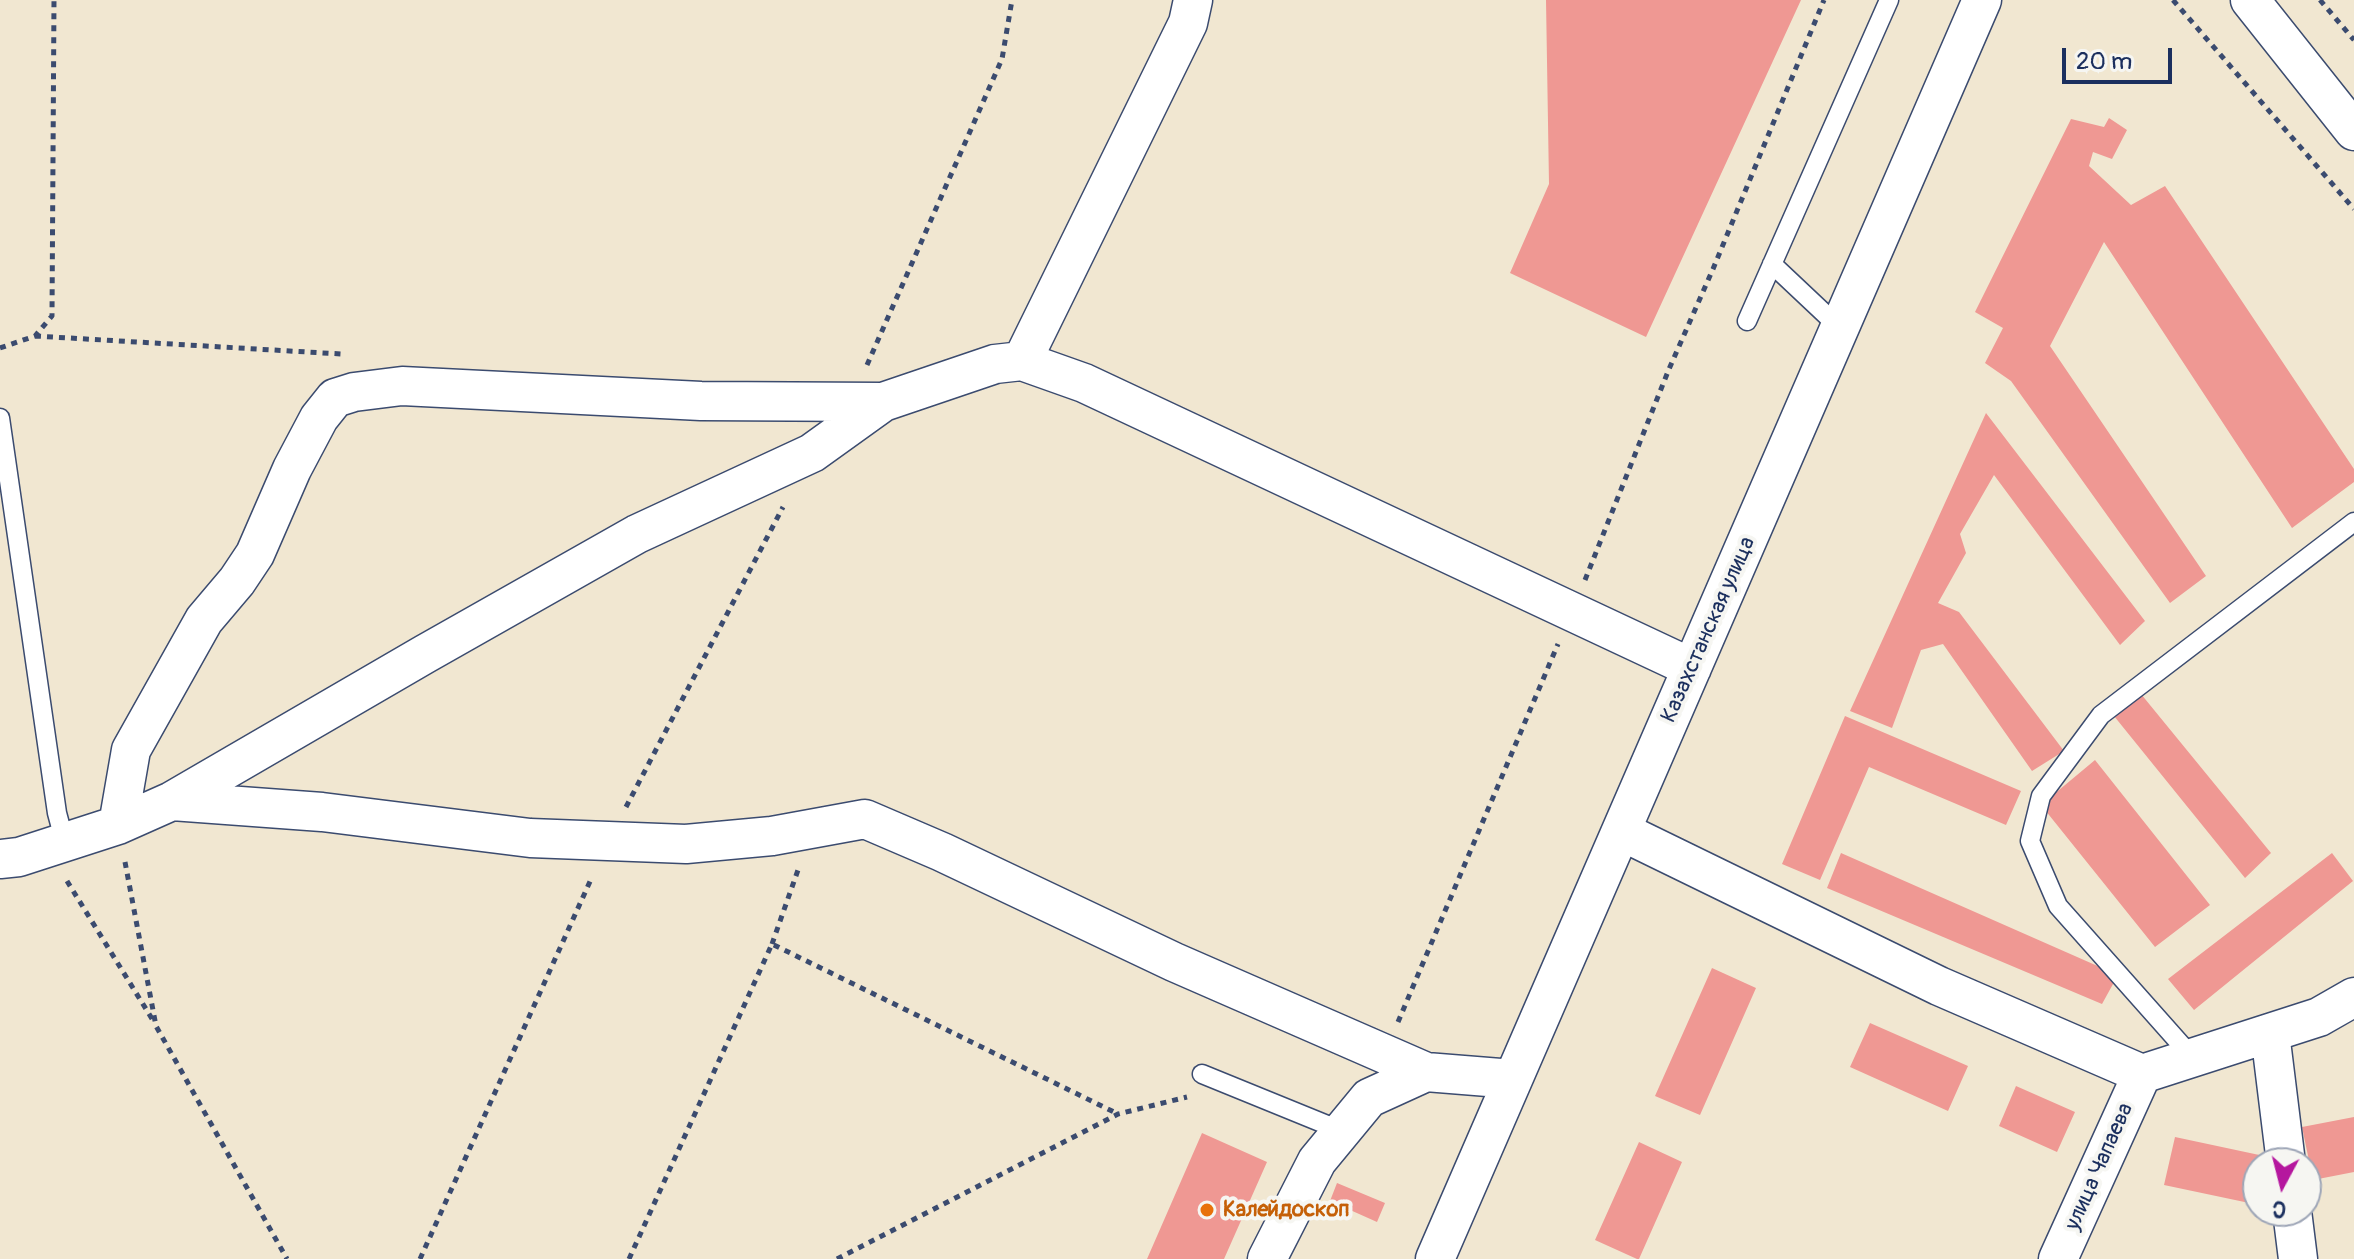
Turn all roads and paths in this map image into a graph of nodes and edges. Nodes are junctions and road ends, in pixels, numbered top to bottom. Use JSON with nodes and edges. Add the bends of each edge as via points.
{"nodes":[{"id":1,"x":54,"y":0,"type":"edge"},
{"id":2,"x":1012,"y":0,"type":"edge"},
{"id":3,"x":1193,"y":0,"type":"edge"},
{"id":4,"x":1824,"y":0,"type":"edge"},
{"id":5,"x":1889,"y":0,"type":"edge"},
{"id":6,"x":1982,"y":0,"type":"edge"},
{"id":7,"x":2173,"y":0,"type":"edge"},
{"id":8,"x":2250,"y":0,"type":"edge"},
{"id":9,"x":2320,"y":0,"type":"edge"},
{"id":10,"x":2354,"y":40,"type":"edge"},
{"id":11,"x":2354,"y":131,"type":"edge"},
{"id":12,"x":2354,"y":209,"type":"edge"},
{"id":13,"x":1772,"y":264,"type":"junction"},
{"id":14,"x":1747,"y":321,"type":"dead end"},
{"id":15,"x":1841,"y":329,"type":"junction"},
{"id":16,"x":35,"y":336,"type":"junction"},
{"id":17,"x":0,"y":348,"type":"edge"},
{"id":18,"x":352,"y":355,"type":"dead end"},
{"id":19,"x":1022,"y":361,"type":"junction"},
{"id":20,"x":874,"y":386,"type":"junction"},
{"id":21,"x":0,"y":418,"type":"edge"},
{"id":22,"x":2354,"y":522,"type":"edge"},
{"id":23,"x":1572,"y":611,"type":"junction"},
{"id":24,"x":1692,"y":668,"type":"junction"},
{"id":25,"x":172,"y":801,"type":"junction"},
{"id":26,"x":118,"y":825,"type":"junction"},
{"id":27,"x":812,"y":828,"type":"junction"},
{"id":28,"x":1621,"y":831,"type":"junction"},
{"id":29,"x":56,"y":846,"type":"junction"},
{"id":30,"x":0,"y":859,"type":"edge"},
{"id":31,"x":772,"y":944,"type":"junction"},
{"id":32,"x":2354,"y":997,"type":"edge"},
{"id":33,"x":156,"y":1026,"type":"junction"},
{"id":34,"x":2270,"y":1033,"type":"junction"},
{"id":35,"x":1385,"y":1054,"type":"junction"},
{"id":36,"x":2193,"y":1058,"type":"junction"},
{"id":37,"x":1426,"y":1072,"type":"junction"},
{"id":38,"x":1202,"y":1074,"type":"dead end"},
{"id":39,"x":2142,"y":1074,"type":"junction"},
{"id":40,"x":1513,"y":1079,"type":"junction"},
{"id":41,"x":1233,"y":1086,"type":"junction"},
{"id":42,"x":1118,"y":1114,"type":"junction"},
{"id":43,"x":1342,"y":1131,"type":"junction"},
{"id":44,"x":2284,"y":1147,"type":"edge"},
{"id":45,"x":2294,"y":1227,"type":"edge"},
{"id":46,"x":287,"y":1259,"type":"edge"},
{"id":47,"x":629,"y":1259,"type":"edge"},
{"id":48,"x":837,"y":1259,"type":"edge"},
{"id":49,"x":1267,"y":1259,"type":"edge"},
{"id":50,"x":1435,"y":1259,"type":"edge"},
{"id":51,"x":2058,"y":1259,"type":"edge"},
{"id":52,"x":2298,"y":1259,"type":"edge"}],
"edges":[{"from":1,"to":16,"type":"path","via":[[52,316]]},
{"from":2,"to":20,"type":"path","via":[[1002,59]]},
{"from":3,"to":19,"type":"street","via":[[1188,23]]},
{"from":4,"to":23,"type":"path"},
{"from":5,"to":13,"type":"lane"},
{"from":6,"to":15,"type":"street","name":"Казахстанская улица"},
{"from":7,"to":12,"type":"path"},
{"from":8,"to":11,"type":"street"},
{"from":9,"to":10,"type":"path"},
{"from":13,"to":14,"type":"lane"},
{"from":13,"to":15,"type":"lane"},
{"from":15,"to":24,"type":"street","name":"Казахстанская улица"},
{"from":16,"to":17,"type":"path"},
{"from":16,"to":18,"type":"path"},
{"from":19,"to":20,"type":"street"},
{"from":19,"to":23,"type":"street","via":[[1084,383]]},
{"from":20,"to":25,"type":"street","via":[[812,453],[637,534]]},
{"from":20,"to":26,"type":"street","via":[[701,401],[402,386],[335,398],[292,469],[255,554],[204,620],[131,750]]},
{"from":21,"to":29,"type":"lane","via":[[57,813]]},
{"from":22,"to":36,"type":"lane","via":[[2101,715],[2041,796],[2030,841],[2058,906]]},
{"from":23,"to":24,"type":"street"},
{"from":23,"to":35,"type":"path"},
{"from":24,"to":28,"type":"street","name":"Казахстанская улица"},
{"from":25,"to":26,"type":"street"},
{"from":25,"to":27,"type":"street","via":[[322,812],[530,838],[686,844]]},
{"from":26,"to":29,"type":"street"},
{"from":26,"to":33,"type":"path"},
{"from":27,"to":31,"type":"path"},
{"from":27,"to":35,"type":"street","via":[[865,819]]},
{"from":28,"to":39,"type":"street","via":[[1939,986]]},
{"from":28,"to":40,"type":"street","name":"Казахстанская улица"},
{"from":29,"to":30,"type":"street"},
{"from":29,"to":33,"type":"path"},
{"from":31,"to":42,"type":"path"},
{"from":31,"to":47,"type":"path"},
{"from":32,"to":34,"type":"street","via":[[2319,1017]]},
{"from":33,"to":46,"type":"path"},
{"from":34,"to":36,"type":"street"},
{"from":34,"to":44,"type":"street"},
{"from":35,"to":37,"type":"street"},
{"from":36,"to":39,"type":"street"},
{"from":37,"to":40,"type":"street"},
{"from":37,"to":43,"type":"street","via":[[1369,1098]]},
{"from":38,"to":41,"type":"lane"},
{"from":39,"to":51,"type":"street","name":"улица Чапаева"},
{"from":40,"to":50,"type":"street","name":"Казахстанская улица"},
{"from":41,"to":42,"type":"path"},
{"from":41,"to":43,"type":"lane"},
{"from":42,"to":48,"type":"path"},
{"from":43,"to":49,"type":"street","via":[[1317,1161]]},
{"from":45,"to":52,"type":"street"}]}
